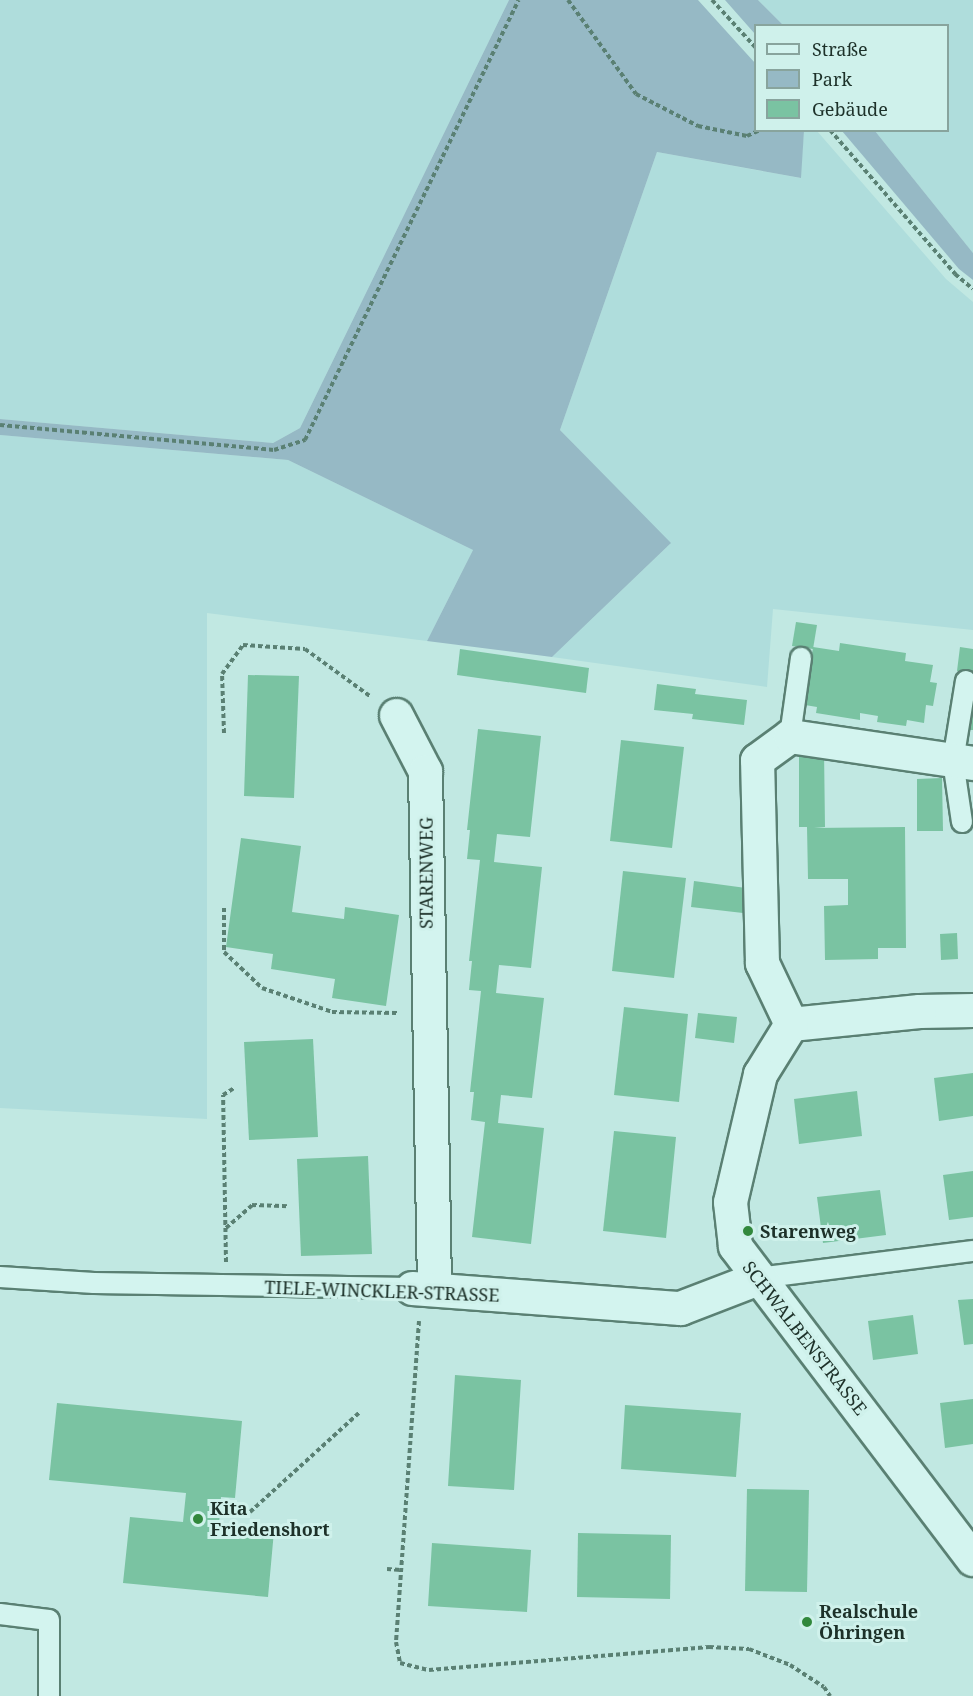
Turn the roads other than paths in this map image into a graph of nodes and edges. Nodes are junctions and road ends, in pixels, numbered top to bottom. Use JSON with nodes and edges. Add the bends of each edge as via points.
{"nodes":[{"id":1,"x":801,"y":658,"type":"dead end"},
{"id":2,"x":966,"y":681,"type":"dead end"},
{"id":3,"x":396,"y":715,"type":"road end"},
{"id":4,"x":790,"y":736,"type":"junction"},
{"id":5,"x":963,"y":762,"type":"edge"},
{"id":6,"x":962,"y":822,"type":"dead end"},
{"id":7,"x":973,"y":1011,"type":"edge"},
{"id":8,"x":791,"y":1024,"type":"junction"},
{"id":9,"x":973,"y":1251,"type":"edge"},
{"id":10,"x":0,"y":1277,"type":"edge"},
{"id":11,"x":758,"y":1278,"type":"junction"},
{"id":12,"x":423,"y":1289,"type":"junction"},
{"id":13,"x":973,"y":1559,"type":"edge"},
{"id":14,"x":0,"y":1614,"type":"edge"},
{"id":15,"x":49,"y":1696,"type":"edge"}],
"edges":[{"from":1,"to":4,"type":"lane"},
{"from":2,"to":5,"type":"lane"},
{"from":3,"to":12,"type":"street","name":"STARENWEG","via":[[425,771],[428,1013]]},
{"from":4,"to":5,"type":"street"},
{"from":4,"to":8,"type":"street","via":[[758,760],[762,963]]},
{"from":5,"to":6,"type":"lane"},
{"from":7,"to":8,"type":"street","via":[[919,1011]]},
{"from":8,"to":11,"type":"street","name":"SCHWALBENSTRASSE","via":[[760,1074],[730,1202],[735,1246]]},
{"from":9,"to":11,"type":"lane"},
{"from":10,"to":12,"type":"lane","name":"TIELE-WINCKLER-STRASSE","via":[[94,1284]]},
{"from":11,"to":12,"type":"street","name":"TIELE-WINCKLER-STRASSE","via":[[680,1308]]},
{"from":11,"to":13,"type":"street","name":"SCHWALBENSTRASSE"},
{"from":14,"to":15,"type":"lane","via":[[49,1620]]}]}
